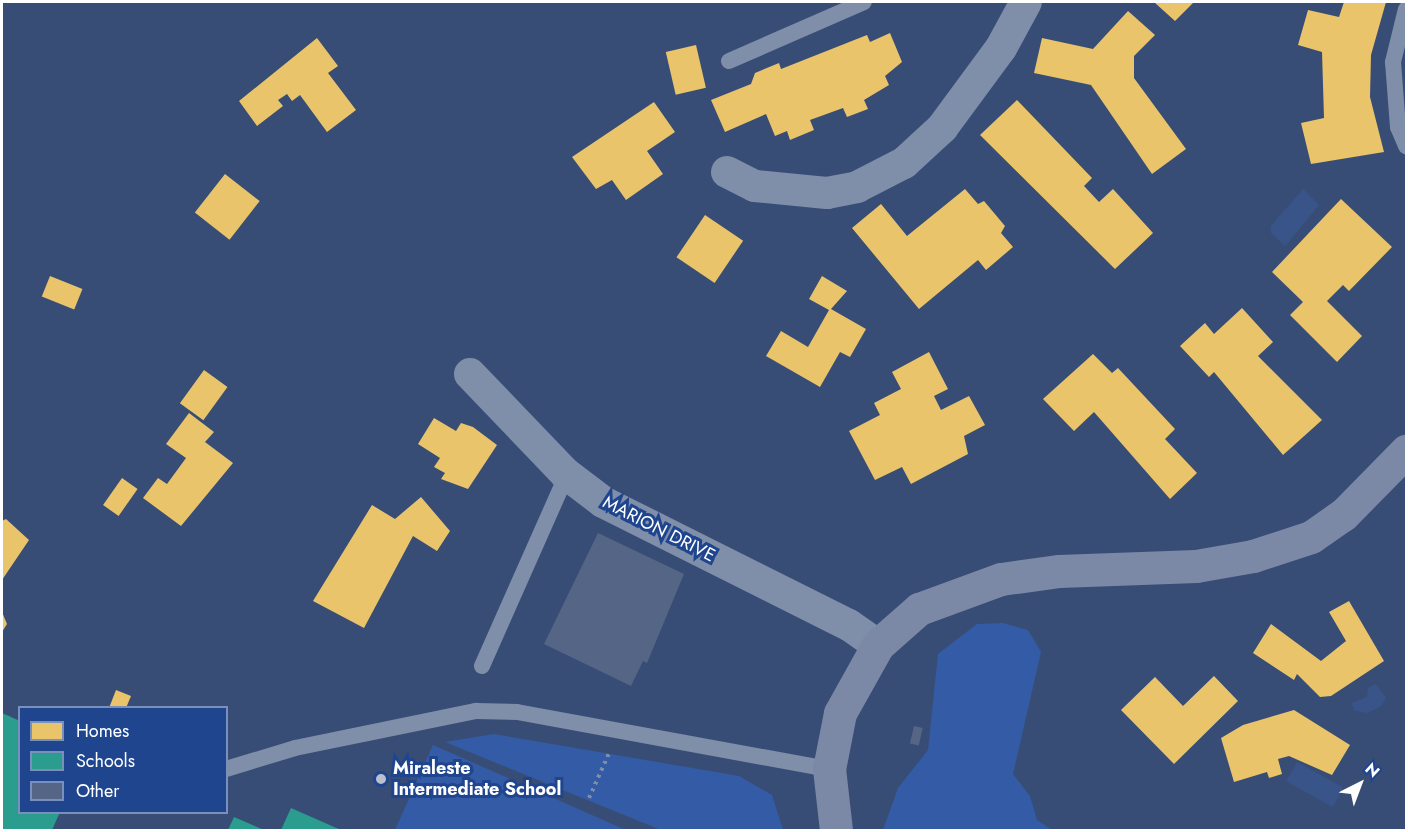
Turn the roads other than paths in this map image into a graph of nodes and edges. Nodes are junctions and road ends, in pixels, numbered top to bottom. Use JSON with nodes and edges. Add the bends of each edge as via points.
{"nodes":[{"id":1,"x":864,"y":2,"type":"edge"},
{"id":2,"x":1026,"y":2,"type":"edge"},
{"id":3,"x":1407,"y":9,"type":"edge"},
{"id":4,"x":729,"y":61,"type":"dead end"},
{"id":5,"x":1407,"y":146,"type":"edge"},
{"id":6,"x":727,"y":172,"type":"dead end"},
{"id":7,"x":470,"y":374,"type":"dead end"},
{"id":8,"x":1407,"y":451,"type":"edge"},
{"id":9,"x":567,"y":474,"type":"junction"},
{"id":10,"x":878,"y":645,"type":"junction"},
{"id":11,"x":482,"y":666,"type":"dead end"},
{"id":12,"x":228,"y":768,"type":"edge"},
{"id":13,"x":829,"y":769,"type":"junction"},
{"id":14,"x":836,"y":831,"type":"edge"}],
"edges":[{"from":1,"to":4,"type":"lane"},
{"from":2,"to":6,"type":"street","via":[[1001,48],[942,128],[904,163],[857,187],[827,193],[755,186]]},
{"from":3,"to":5,"type":"lane","via":[[1393,62],[1398,127]]},
{"from":7,"to":9,"type":"street","name":"MARION DRIVE"},
{"from":8,"to":10,"type":"main road","via":[[1373,490],[1311,537],[1196,566],[1059,571],[1002,579],[919,609]]},
{"from":9,"to":10,"type":"street","name":"MARION DRIVE","via":[[603,502],[846,624]]},
{"from":9,"to":11,"type":"lane"},
{"from":10,"to":13,"type":"main road","via":[[840,713]]},
{"from":12,"to":13,"type":"lane","via":[[295,748],[476,711],[517,712]]},
{"from":13,"to":14,"type":"main road"}]}
